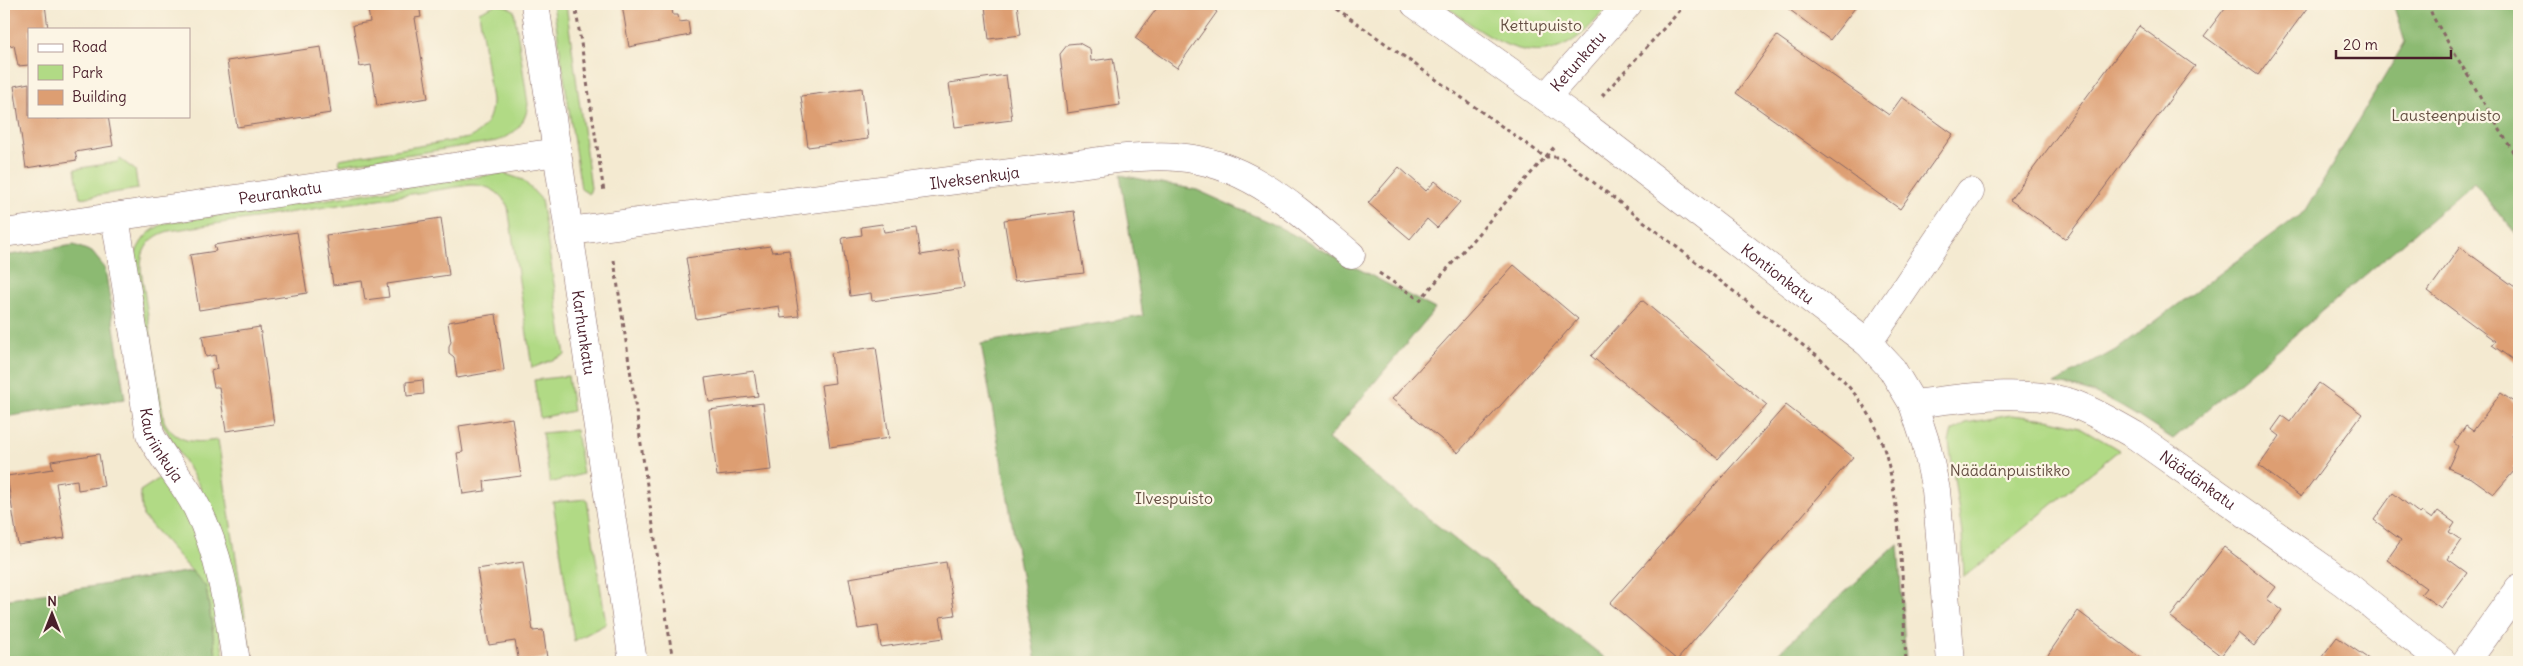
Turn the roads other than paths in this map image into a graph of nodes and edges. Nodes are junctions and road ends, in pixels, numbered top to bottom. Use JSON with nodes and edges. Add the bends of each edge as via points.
{"nodes":[{"id":1,"x":535,"y":4,"type":"edge"},
{"id":2,"x":1415,"y":4,"type":"edge"},
{"id":3,"x":1628,"y":4,"type":"edge"},
{"id":4,"x":1546,"y":96,"type":"junction"},
{"id":5,"x":557,"y":152,"type":"junction"},
{"id":6,"x":1970,"y":192,"type":"dead end"},
{"id":7,"x":116,"y":217,"type":"junction"},
{"id":8,"x":570,"y":231,"type":"junction"},
{"id":9,"x":4,"y":233,"type":"edge"},
{"id":10,"x":1352,"y":255,"type":"road end"},
{"id":11,"x":1868,"y":343,"type":"junction"},
{"id":12,"x":1913,"y":404,"type":"junction"},
{"id":13,"x":2519,"y":588,"type":"edge"},
{"id":14,"x":236,"y":662,"type":"edge"},
{"id":15,"x":633,"y":662,"type":"edge"},
{"id":16,"x":1951,"y":662,"type":"edge"},
{"id":17,"x":2443,"y":662,"type":"edge"},
{"id":18,"x":2466,"y":662,"type":"edge"}],
"edges":[{"from":1,"to":5,"type":"street","name":"Karhunkatu"},
{"from":2,"to":4,"type":"street","name":"Kontionkatu"},
{"from":3,"to":4,"type":"street","name":"Ketunkatu"},
{"from":4,"to":11,"type":"street","name":"Kontionkatu"},
{"from":5,"to":7,"type":"street","name":"Peurankatu"},
{"from":5,"to":8,"type":"street","name":"Karhunkatu"},
{"from":6,"to":11,"type":"street"},
{"from":7,"to":9,"type":"street","name":"Peurankatu"},
{"from":7,"to":14,"type":"street","name":"Kauriinkuja","via":[[150,434],[158,451],[182,481],[208,534],[224,586]]},
{"from":8,"to":10,"type":"street","name":"Ilveksenkuja","via":[[1116,158],[1178,157],[1220,164],[1259,182]]},
{"from":8,"to":15,"type":"street","name":"Karhunkatu"},
{"from":11,"to":12,"type":"street","name":"Kontionkatu","via":[[1892,370]]},
{"from":12,"to":16,"type":"street","name":"Kontionkatu","via":[[1936,490]]},
{"from":12,"to":17,"type":"street","name":"Näädänkatu","via":[[1997,395],[2032,396],[2070,403],[2104,417],[2136,436],[2344,583]]},
{"from":13,"to":18,"type":"street"}]}
